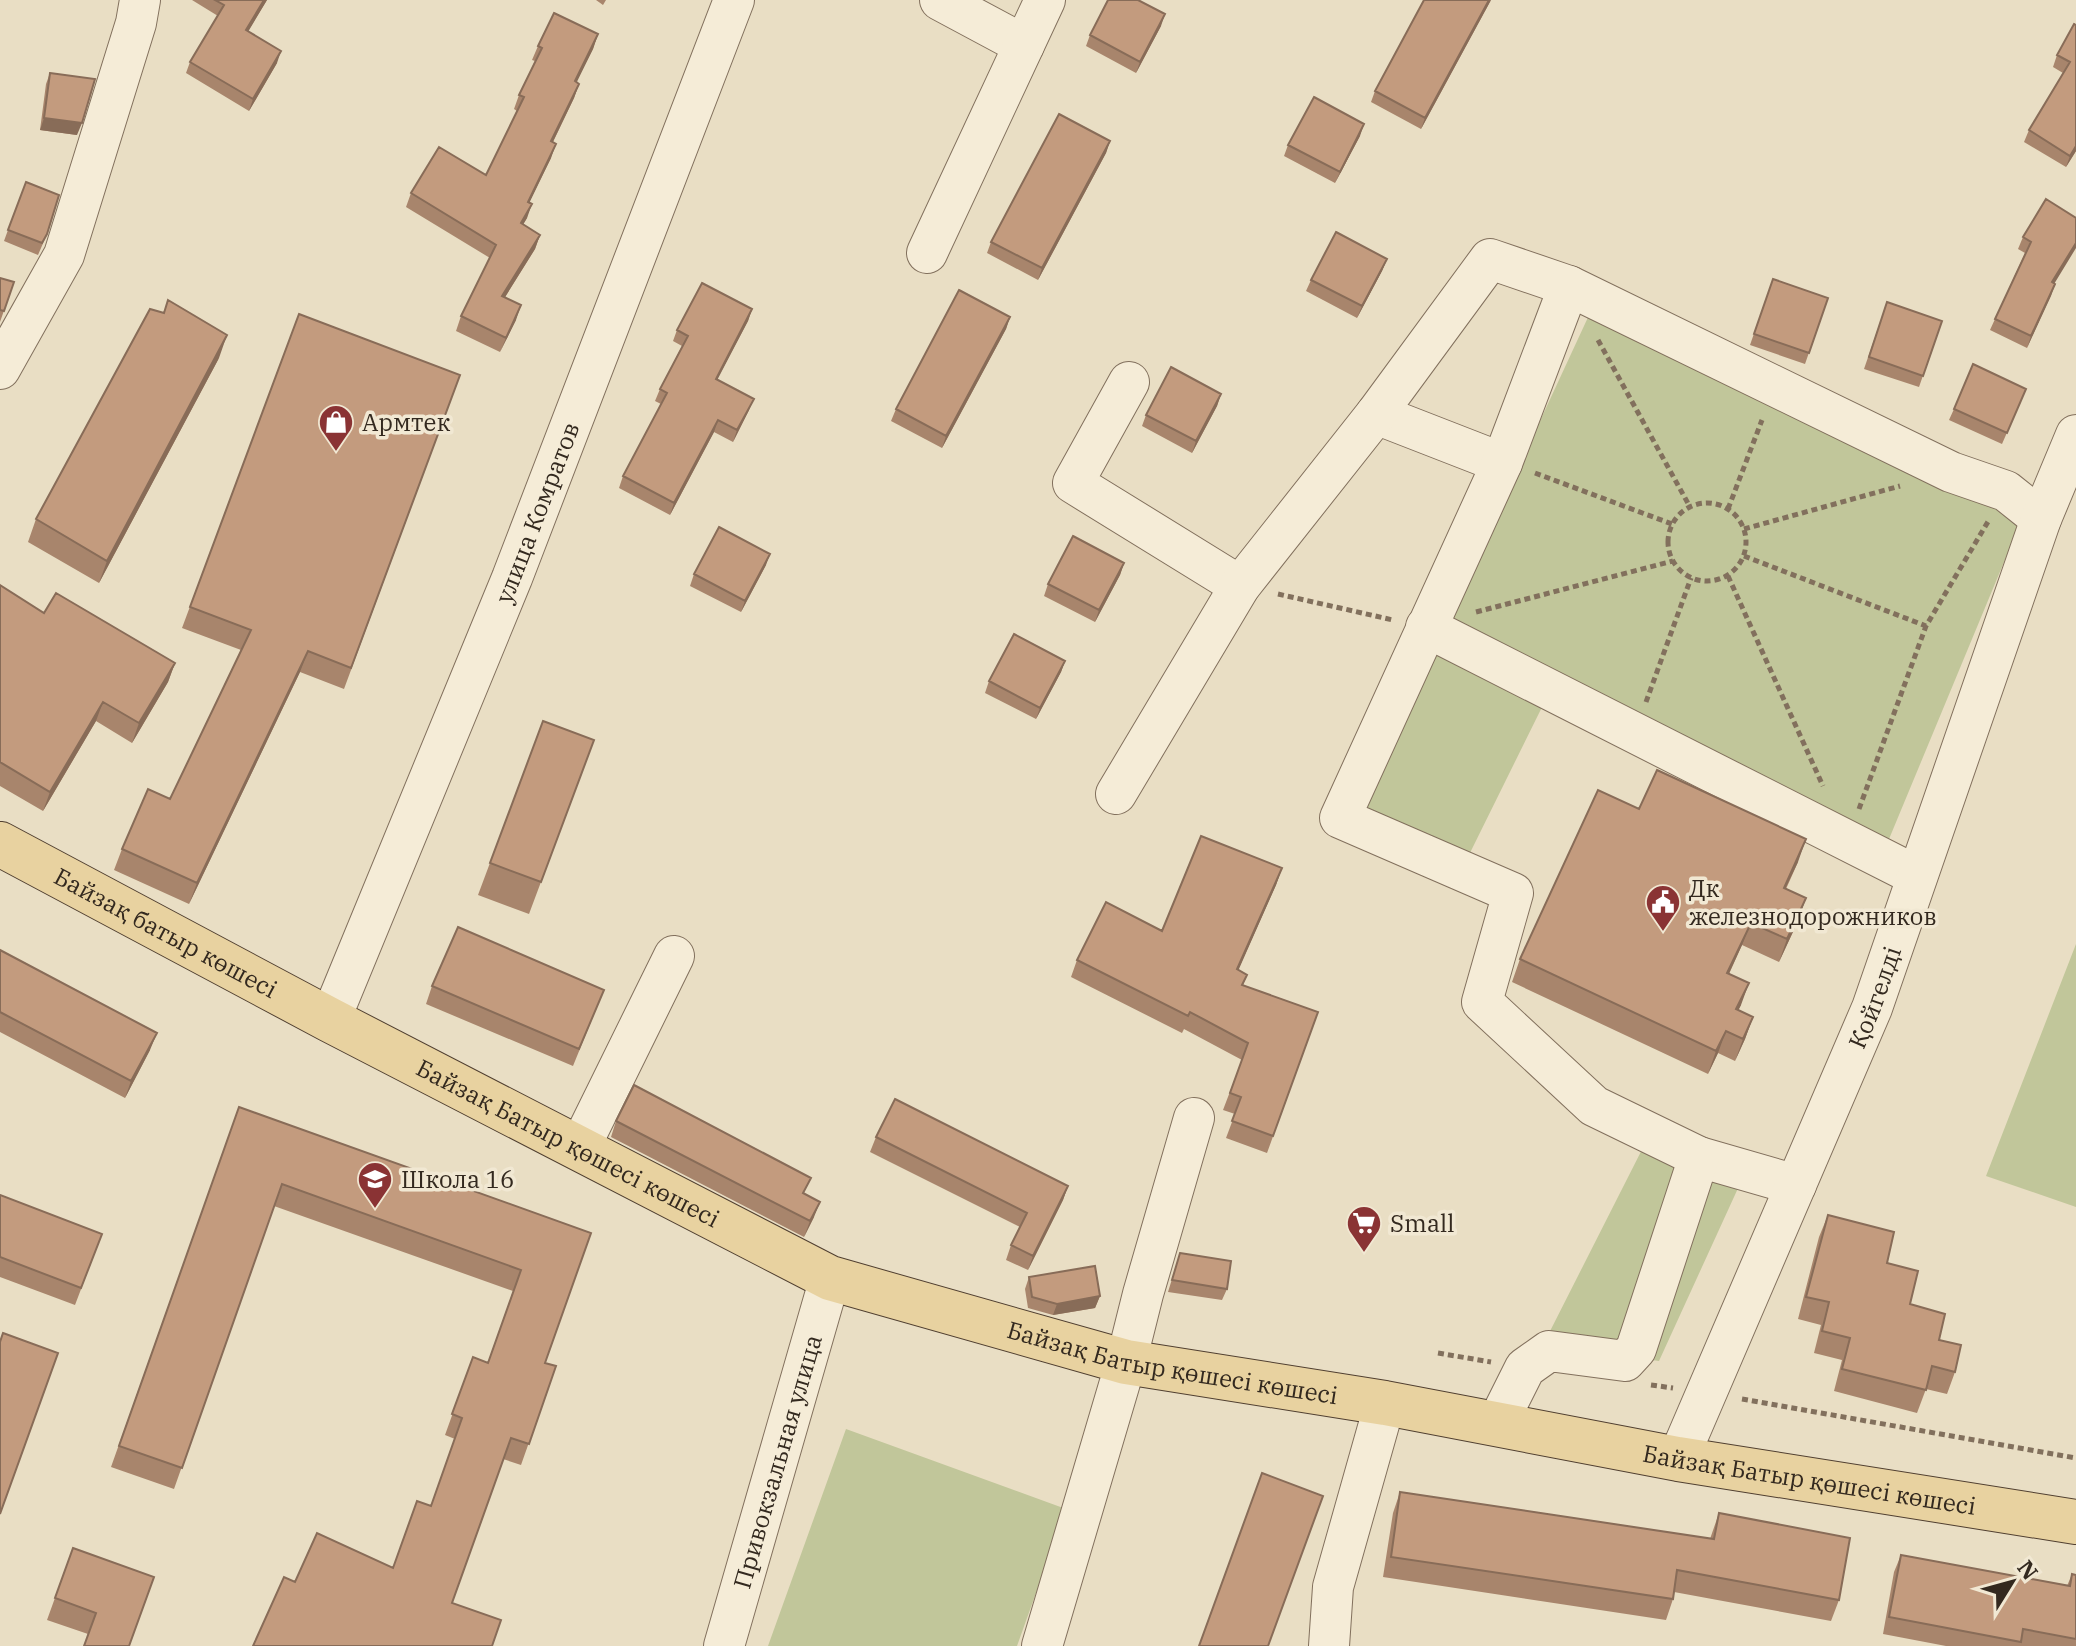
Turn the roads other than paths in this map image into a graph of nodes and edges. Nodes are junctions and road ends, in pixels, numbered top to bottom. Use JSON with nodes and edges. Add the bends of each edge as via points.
{"nodes":[{"id":1,"x":140,"y":0,"type":"edge"},
{"id":2,"x":734,"y":0,"type":"edge"},
{"id":3,"x":940,"y":0,"type":"edge"},
{"id":4,"x":1045,"y":0,"type":"edge"},
{"id":5,"x":1024,"y":45,"type":"junction"},
{"id":6,"x":927,"y":253,"type":"dead end"},
{"id":7,"x":1569,"y":286,"type":"junction"},
{"id":8,"x":0,"y":369,"type":"edge"},
{"id":9,"x":1129,"y":382,"type":"dead end"},
{"id":10,"x":1376,"y":414,"type":"junction"},
{"id":11,"x":2076,"y":435,"type":"edge"},
{"id":12,"x":1516,"y":467,"type":"junction"},
{"id":13,"x":2057,"y":497,"type":"edge"},
{"id":14,"x":1240,"y":586,"type":"junction"},
{"id":15,"x":1426,"y":627,"type":"junction"},
{"id":16,"x":1116,"y":794,"type":"dead end"},
{"id":17,"x":0,"y":844,"type":"edge"},
{"id":18,"x":1917,"y":876,"type":"junction"},
{"id":19,"x":674,"y":956,"type":"dead end"},
{"id":20,"x":330,"y":1020,"type":"junction"},
{"id":21,"x":1194,"y":1118,"type":"dead end"},
{"id":22,"x":579,"y":1149,"type":"junction"},
{"id":23,"x":1699,"y":1157,"type":"junction"},
{"id":24,"x":1796,"y":1185,"type":"junction"},
{"id":25,"x":830,"y":1278,"type":"junction"},
{"id":26,"x":1126,"y":1362,"type":"junction"},
{"id":27,"x":1385,"y":1403,"type":"junction"},
{"id":28,"x":1497,"y":1424,"type":"junction"},
{"id":29,"x":1678,"y":1459,"type":"junction"},
{"id":30,"x":2076,"y":1522,"type":"edge"},
{"id":31,"x":724,"y":1646,"type":"edge"},
{"id":32,"x":1042,"y":1646,"type":"edge"},
{"id":33,"x":1329,"y":1646,"type":"edge"}],
"edges":[{"from":1,"to":8,"type":"street","via":[[64,255]]},
{"from":2,"to":20,"type":"street","name":"улица Комратов","via":[[512,578]]},
{"from":3,"to":5,"type":"street"},
{"from":4,"to":5,"type":"street"},
{"from":5,"to":6,"type":"street"},
{"from":7,"to":10,"type":"street","via":[[1490,259]]},
{"from":7,"to":12,"type":"street"},
{"from":7,"to":13,"type":"street","via":[[1951,472],[2006,491]]},
{"from":9,"to":14,"type":"street","via":[[1073,483]]},
{"from":10,"to":12,"type":"street"},
{"from":10,"to":14,"type":"street"},
{"from":11,"to":13,"type":"street","name":"Қойгелді"},
{"from":12,"to":15,"type":"street"},
{"from":13,"to":18,"type":"street","name":"Қойгелді"},
{"from":14,"to":16,"type":"street"},
{"from":15,"to":18,"type":"street"},
{"from":15,"to":23,"type":"street","via":[[1340,818],[1513,893],[1482,1002],[1594,1106]]},
{"from":17,"to":20,"type":"main road","name":"Байзақ батыр көшесі"},
{"from":18,"to":24,"type":"street","name":"Қойгелді","via":[[1872,1008]]},
{"from":19,"to":22,"type":"street"},
{"from":20,"to":22,"type":"main road","name":"Байзақ Батыр қөшесі көшесі"},
{"from":21,"to":26,"type":"street"},
{"from":22,"to":25,"type":"main road","name":"Байзақ Батыр қөшесі көшесі"},
{"from":23,"to":24,"type":"street"},
{"from":23,"to":28,"type":"street","via":[[1636,1349],[1625,1361],[1549,1351],[1525,1368]]},
{"from":24,"to":29,"type":"street","name":"Қойгелді"},
{"from":25,"to":26,"type":"main road","name":"Байзақ Батыр қөшесі көшесі"},
{"from":25,"to":31,"type":"street","name":"Привокзальная улица"},
{"from":26,"to":27,"type":"main road","name":"Байзақ Батыр қөшесі көшесі"},
{"from":26,"to":32,"type":"street"},
{"from":27,"to":28,"type":"main road","name":"Байзақ Батыр қөшесі көшесі"},
{"from":27,"to":33,"type":"street","via":[[1333,1587]]},
{"from":28,"to":29,"type":"main road","name":"Байзақ Батыр қөшесі көшесі"},
{"from":29,"to":30,"type":"main road","name":"Байзақ Батыр қөшесі көшесі"}]}
